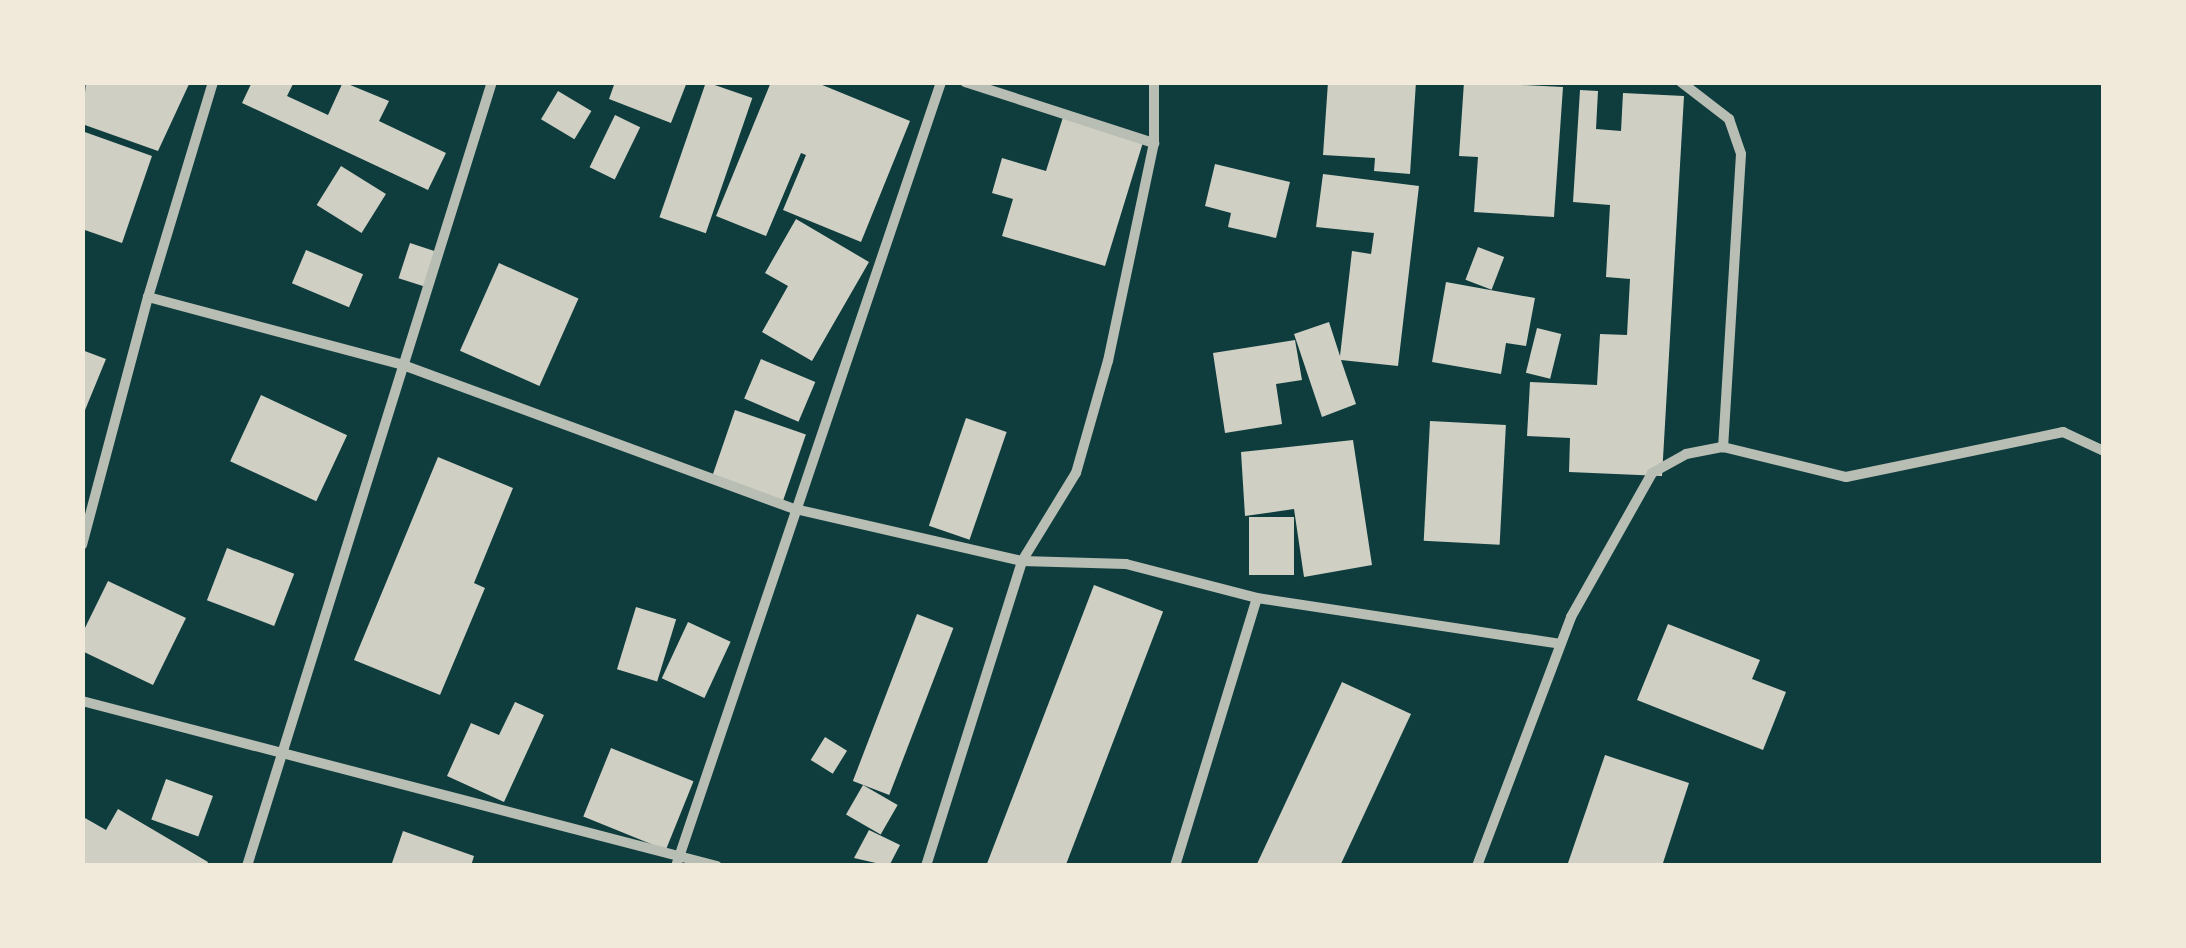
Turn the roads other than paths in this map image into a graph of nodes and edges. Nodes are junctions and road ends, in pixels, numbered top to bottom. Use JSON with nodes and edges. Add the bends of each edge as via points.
{"nodes":[{"id":1,"x":213,"y":82,"type":"edge"},
{"id":2,"x":492,"y":82,"type":"edge"},
{"id":3,"x":941,"y":82,"type":"edge"},
{"id":4,"x":965,"y":82,"type":"edge"},
{"id":5,"x":1154,"y":82,"type":"edge"},
{"id":6,"x":1681,"y":82,"type":"edge"},
{"id":7,"x":1154,"y":143,"type":"junction"},
{"id":8,"x":148,"y":297,"type":"junction"},
{"id":9,"x":403,"y":366,"type":"junction"},
{"id":10,"x":1723,"y":447,"type":"junction"},
{"id":11,"x":2104,"y":451,"type":"edge"},
{"id":12,"x":796,"y":509,"type":"junction"},
{"id":13,"x":82,"y":545,"type":"edge"},
{"id":14,"x":1022,"y":560,"type":"junction"},
{"id":15,"x":1256,"y":598,"type":"junction"},
{"id":16,"x":1561,"y":644,"type":"junction"},
{"id":17,"x":82,"y":701,"type":"edge"},
{"id":18,"x":282,"y":755,"type":"junction"},
{"id":19,"x":678,"y":861,"type":"edge"},
{"id":20,"x":246,"y":866,"type":"edge"},
{"id":21,"x":717,"y":866,"type":"edge"},
{"id":22,"x":926,"y":866,"type":"edge"},
{"id":23,"x":1175,"y":866,"type":"edge"},
{"id":24,"x":1477,"y":866,"type":"edge"}],
"edges":[{"from":1,"to":8,"type":"street"},
{"from":2,"to":9,"type":"street"},
{"from":3,"to":12,"type":"street"},
{"from":4,"to":7,"type":"street"},
{"from":5,"to":7,"type":"street"},
{"from":6,"to":10,"type":"street","via":[[1730,118],[1742,154]]},
{"from":7,"to":14,"type":"street","via":[[1108,362],[1076,473]]},
{"from":8,"to":9,"type":"street"},
{"from":8,"to":13,"type":"street"},
{"from":9,"to":12,"type":"street"},
{"from":9,"to":18,"type":"street"},
{"from":10,"to":11,"type":"street","via":[[1846,477],[2063,432]]},
{"from":10,"to":16,"type":"street","via":[[1686,454],[1652,474]]},
{"from":12,"to":14,"type":"street"},
{"from":12,"to":19,"type":"street"},
{"from":14,"to":15,"type":"street","via":[[1126,564]]},
{"from":14,"to":22,"type":"street"},
{"from":15,"to":16,"type":"street"},
{"from":15,"to":23,"type":"street"},
{"from":16,"to":24,"type":"street"},
{"from":17,"to":18,"type":"street"},
{"from":18,"to":19,"type":"street"},
{"from":18,"to":20,"type":"street"},
{"from":19,"to":21,"type":"street"}]}
